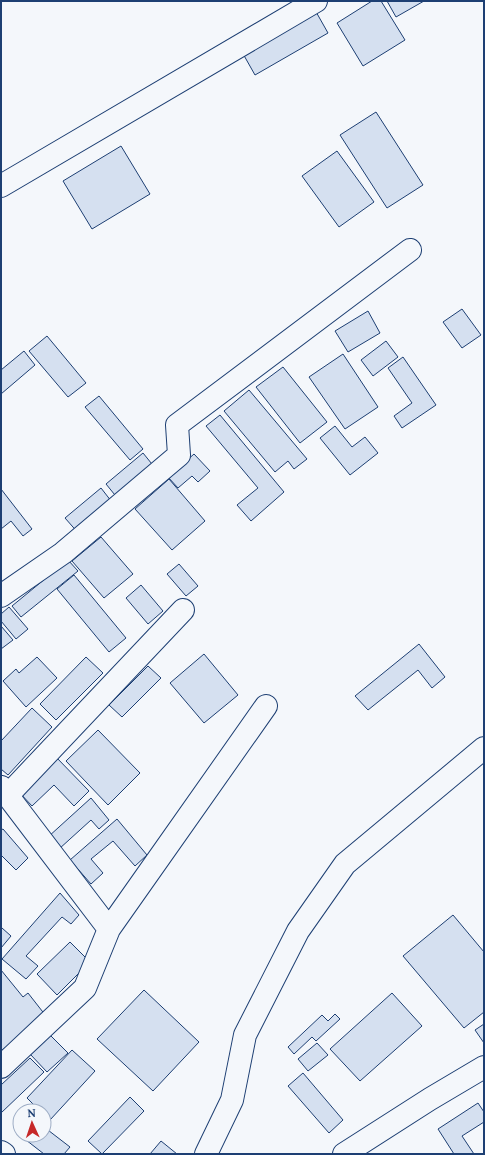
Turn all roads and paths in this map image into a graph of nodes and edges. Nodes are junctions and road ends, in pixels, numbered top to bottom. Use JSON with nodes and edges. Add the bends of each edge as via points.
{"nodes":[{"id":1,"x":316,"y":1,"type":"edge"},
{"id":2,"x":1,"y":186,"type":"edge"},
{"id":3,"x":410,"y":250,"type":"dead end"},
{"id":4,"x":1,"y":596,"type":"edge"},
{"id":5,"x":183,"y":610,"type":"dead end"},
{"id":6,"x":266,"y":706,"type":"dead end"},
{"id":7,"x":484,"y":748,"type":"edge"},
{"id":8,"x":4,"y":791,"type":"edge"},
{"id":9,"x":109,"y":929,"type":"junction"},
{"id":10,"x":1,"y":1067,"type":"edge"},
{"id":11,"x":484,"y":1067,"type":"edge"},
{"id":12,"x":1,"y":1152,"type":"edge"},
{"id":13,"x":4,"y":1154,"type":"edge"},
{"id":14,"x":206,"y":1154,"type":"edge"},
{"id":15,"x":344,"y":1154,"type":"edge"}],
"edges":[{"from":1,"to":2,"type":"street"},
{"from":3,"to":4,"type":"street","via":[[177,425],[179,455],[63,553]]},
{"from":5,"to":8,"type":"street"},
{"from":6,"to":9,"type":"street"},
{"from":7,"to":14,"type":"street","via":[[345,864],[298,931],[245,1035],[232,1100]]},
{"from":8,"to":9,"type":"street"},
{"from":9,"to":10,"type":"street","via":[[85,988]]},
{"from":11,"to":15,"type":"street"},
{"from":12,"to":13,"type":"street"}]}
